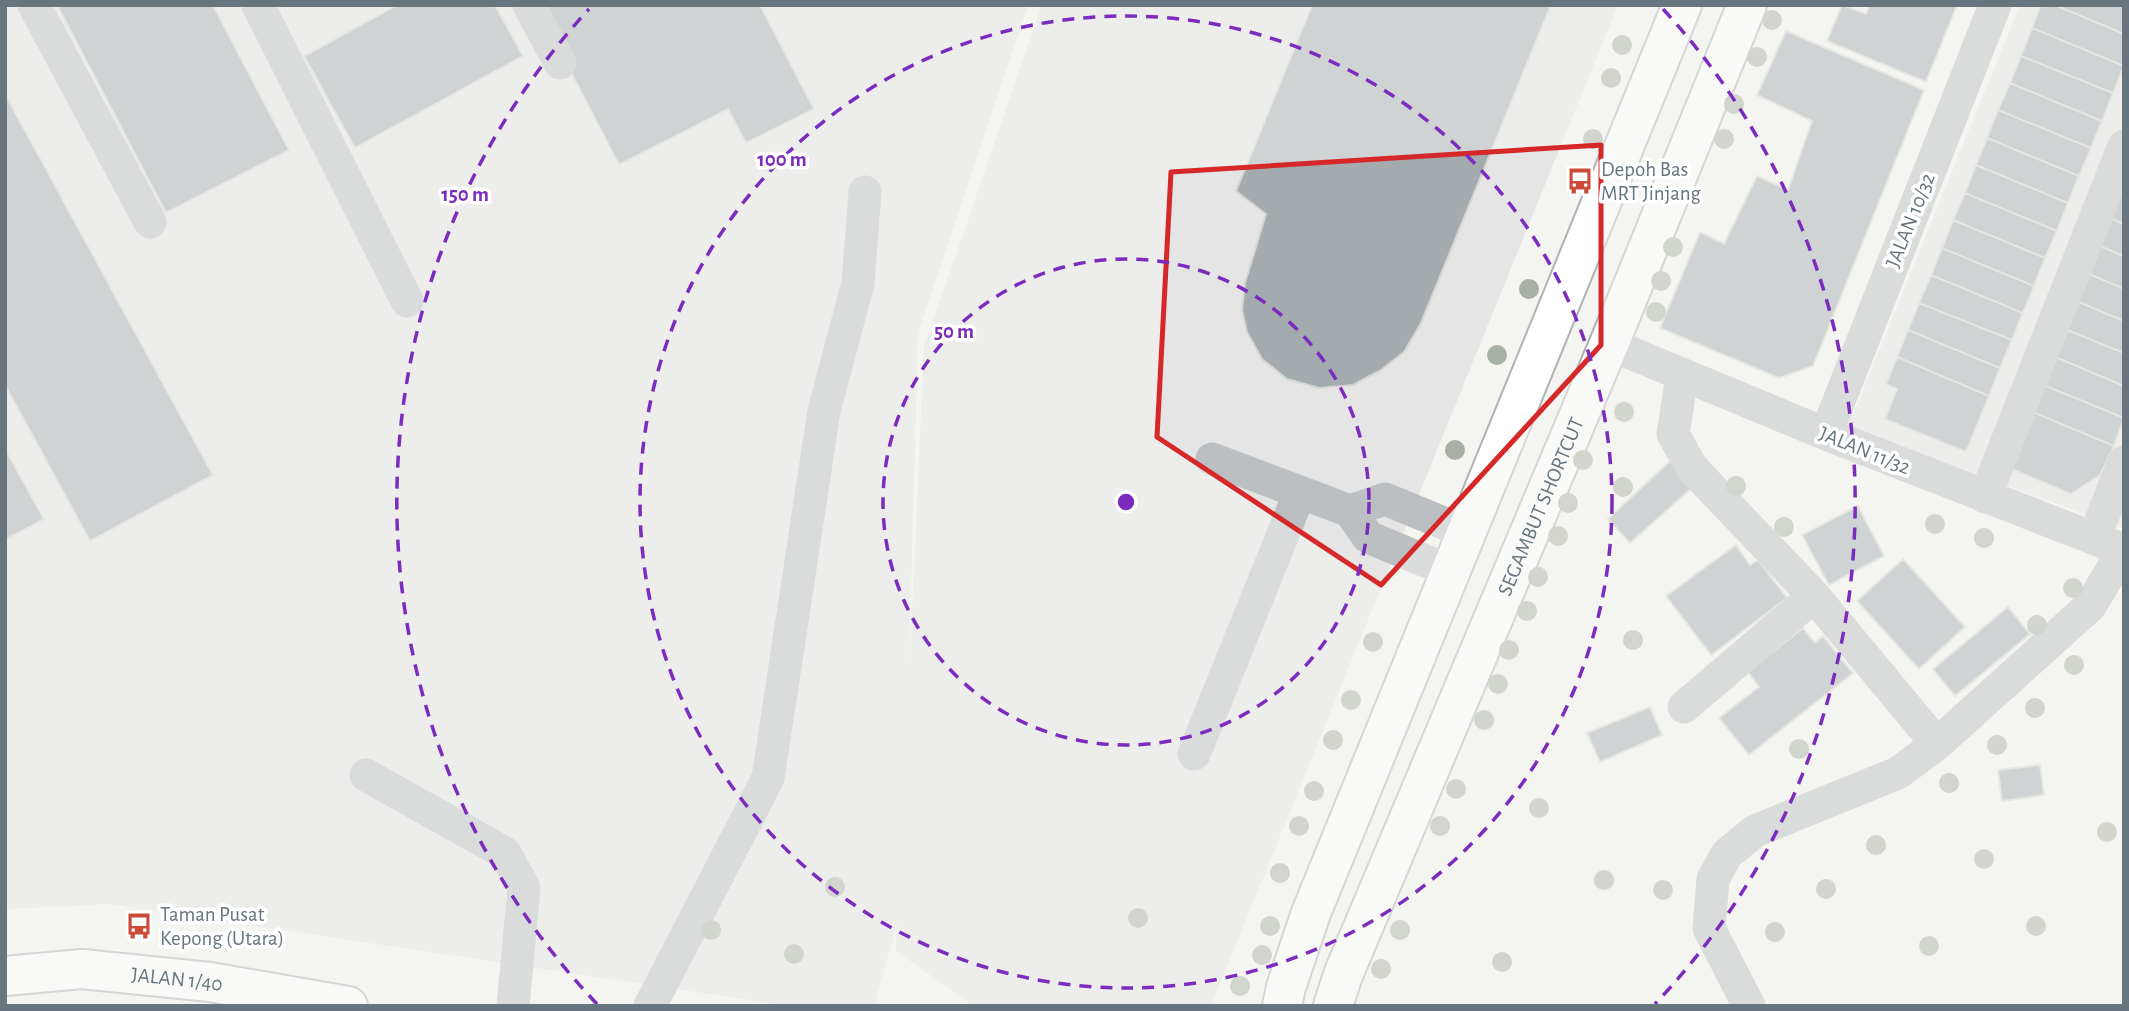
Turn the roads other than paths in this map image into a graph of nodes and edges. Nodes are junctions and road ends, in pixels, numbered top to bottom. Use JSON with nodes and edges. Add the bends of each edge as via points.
{"nodes":[{"id":1,"x":34,"y":5,"type":"edge"},
{"id":2,"x":258,"y":5,"type":"edge"},
{"id":3,"x":529,"y":5,"type":"edge"},
{"id":4,"x":1682,"y":5,"type":"edge"},
{"id":5,"x":1747,"y":5,"type":"edge"},
{"id":6,"x":1995,"y":5,"type":"edge"},
{"id":7,"x":560,"y":62,"type":"dead end"},
{"id":8,"x":2124,"y":146,"type":"edge"},
{"id":9,"x":865,"y":192,"type":"dead end"},
{"id":10,"x":150,"y":222,"type":"dead end"},
{"id":11,"x":407,"y":301,"type":"dead end"},
{"id":12,"x":1609,"y":344,"type":"junction"},
{"id":13,"x":1682,"y":376,"type":"junction"},
{"id":14,"x":1826,"y":434,"type":"junction"},
{"id":15,"x":1212,"y":459,"type":"dead end"},
{"id":16,"x":2124,"y":462,"type":"edge"},
{"id":17,"x":1300,"y":492,"type":"junction"},
{"id":18,"x":1985,"y":497,"type":"junction"},
{"id":19,"x":1350,"y":511,"type":"junction"},
{"id":20,"x":1470,"y":527,"type":"junction"},
{"id":21,"x":2114,"y":546,"type":"edge"},
{"id":22,"x":1452,"y":572,"type":"junction"},
{"id":23,"x":1814,"y":596,"type":"junction"},
{"id":24,"x":1684,"y":707,"type":"dead end"},
{"id":25,"x":1937,"y":744,"type":"junction"},
{"id":26,"x":1194,"y":754,"type":"dead end"},
{"id":27,"x":366,"y":775,"type":"dead end"},
{"id":28,"x":5,"y":976,"type":"edge"},
{"id":29,"x":1281,"y":1000,"type":"edge"},
{"id":30,"x":348,"y":1006,"type":"edge"},
{"id":31,"x":513,"y":1006,"type":"edge"},
{"id":32,"x":650,"y":1006,"type":"edge"},
{"id":33,"x":1332,"y":1006,"type":"edge"},
{"id":34,"x":1749,"y":1006,"type":"edge"}],
"edges":[{"from":1,"to":10,"type":"street"},
{"from":2,"to":11,"type":"street"},
{"from":3,"to":7,"type":"street"},
{"from":4,"to":20,"type":"main road"},
{"from":5,"to":12,"type":"main road","name":"SEGAMBUT SHORTCUT"},
{"from":6,"to":14,"type":"street","name":"JALAN 10/32"},
{"from":8,"to":18,"type":"street"},
{"from":9,"to":32,"type":"street","via":[[858,283],[824,411],[768,778]]},
{"from":12,"to":13,"type":"street","name":"JALAN 11/32"},
{"from":12,"to":20,"type":"main road","via":[[1588,336],[1570,343],[1517,456]]},
{"from":12,"to":33,"type":"main road","name":"SEGAMBUT SHORTCUT"},
{"from":13,"to":14,"type":"street","name":"JALAN 11/32"},
{"from":13,"to":23,"type":"street","via":[[1673,434],[1692,468]]},
{"from":14,"to":18,"type":"street","name":"JALAN 11/32"},
{"from":15,"to":17,"type":"street"},
{"from":16,"to":21,"type":"street"},
{"from":17,"to":19,"type":"street"},
{"from":17,"to":26,"type":"street"},
{"from":18,"to":21,"type":"street","name":"JALAN 11/32"},
{"from":19,"to":20,"type":"street","via":[[1385,499]]},
{"from":19,"to":22,"type":"street","via":[[1368,537]]},
{"from":20,"to":22,"type":"main road"},
{"from":21,"to":25,"type":"street","via":[[2090,606]]},
{"from":22,"to":29,"type":"main road","via":[[1311,913]]},
{"from":23,"to":24,"type":"street"},
{"from":23,"to":25,"type":"street"},
{"from":25,"to":34,"type":"street","via":[[1898,773],[1755,831],[1727,854],[1713,879],[1709,928]]},
{"from":27,"to":31,"type":"street","via":[[505,853],[517,871],[524,888]]},
{"from":28,"to":30,"type":"main road","name":"JALAN 1/40","via":[[94,970],[210,982]]}]}
